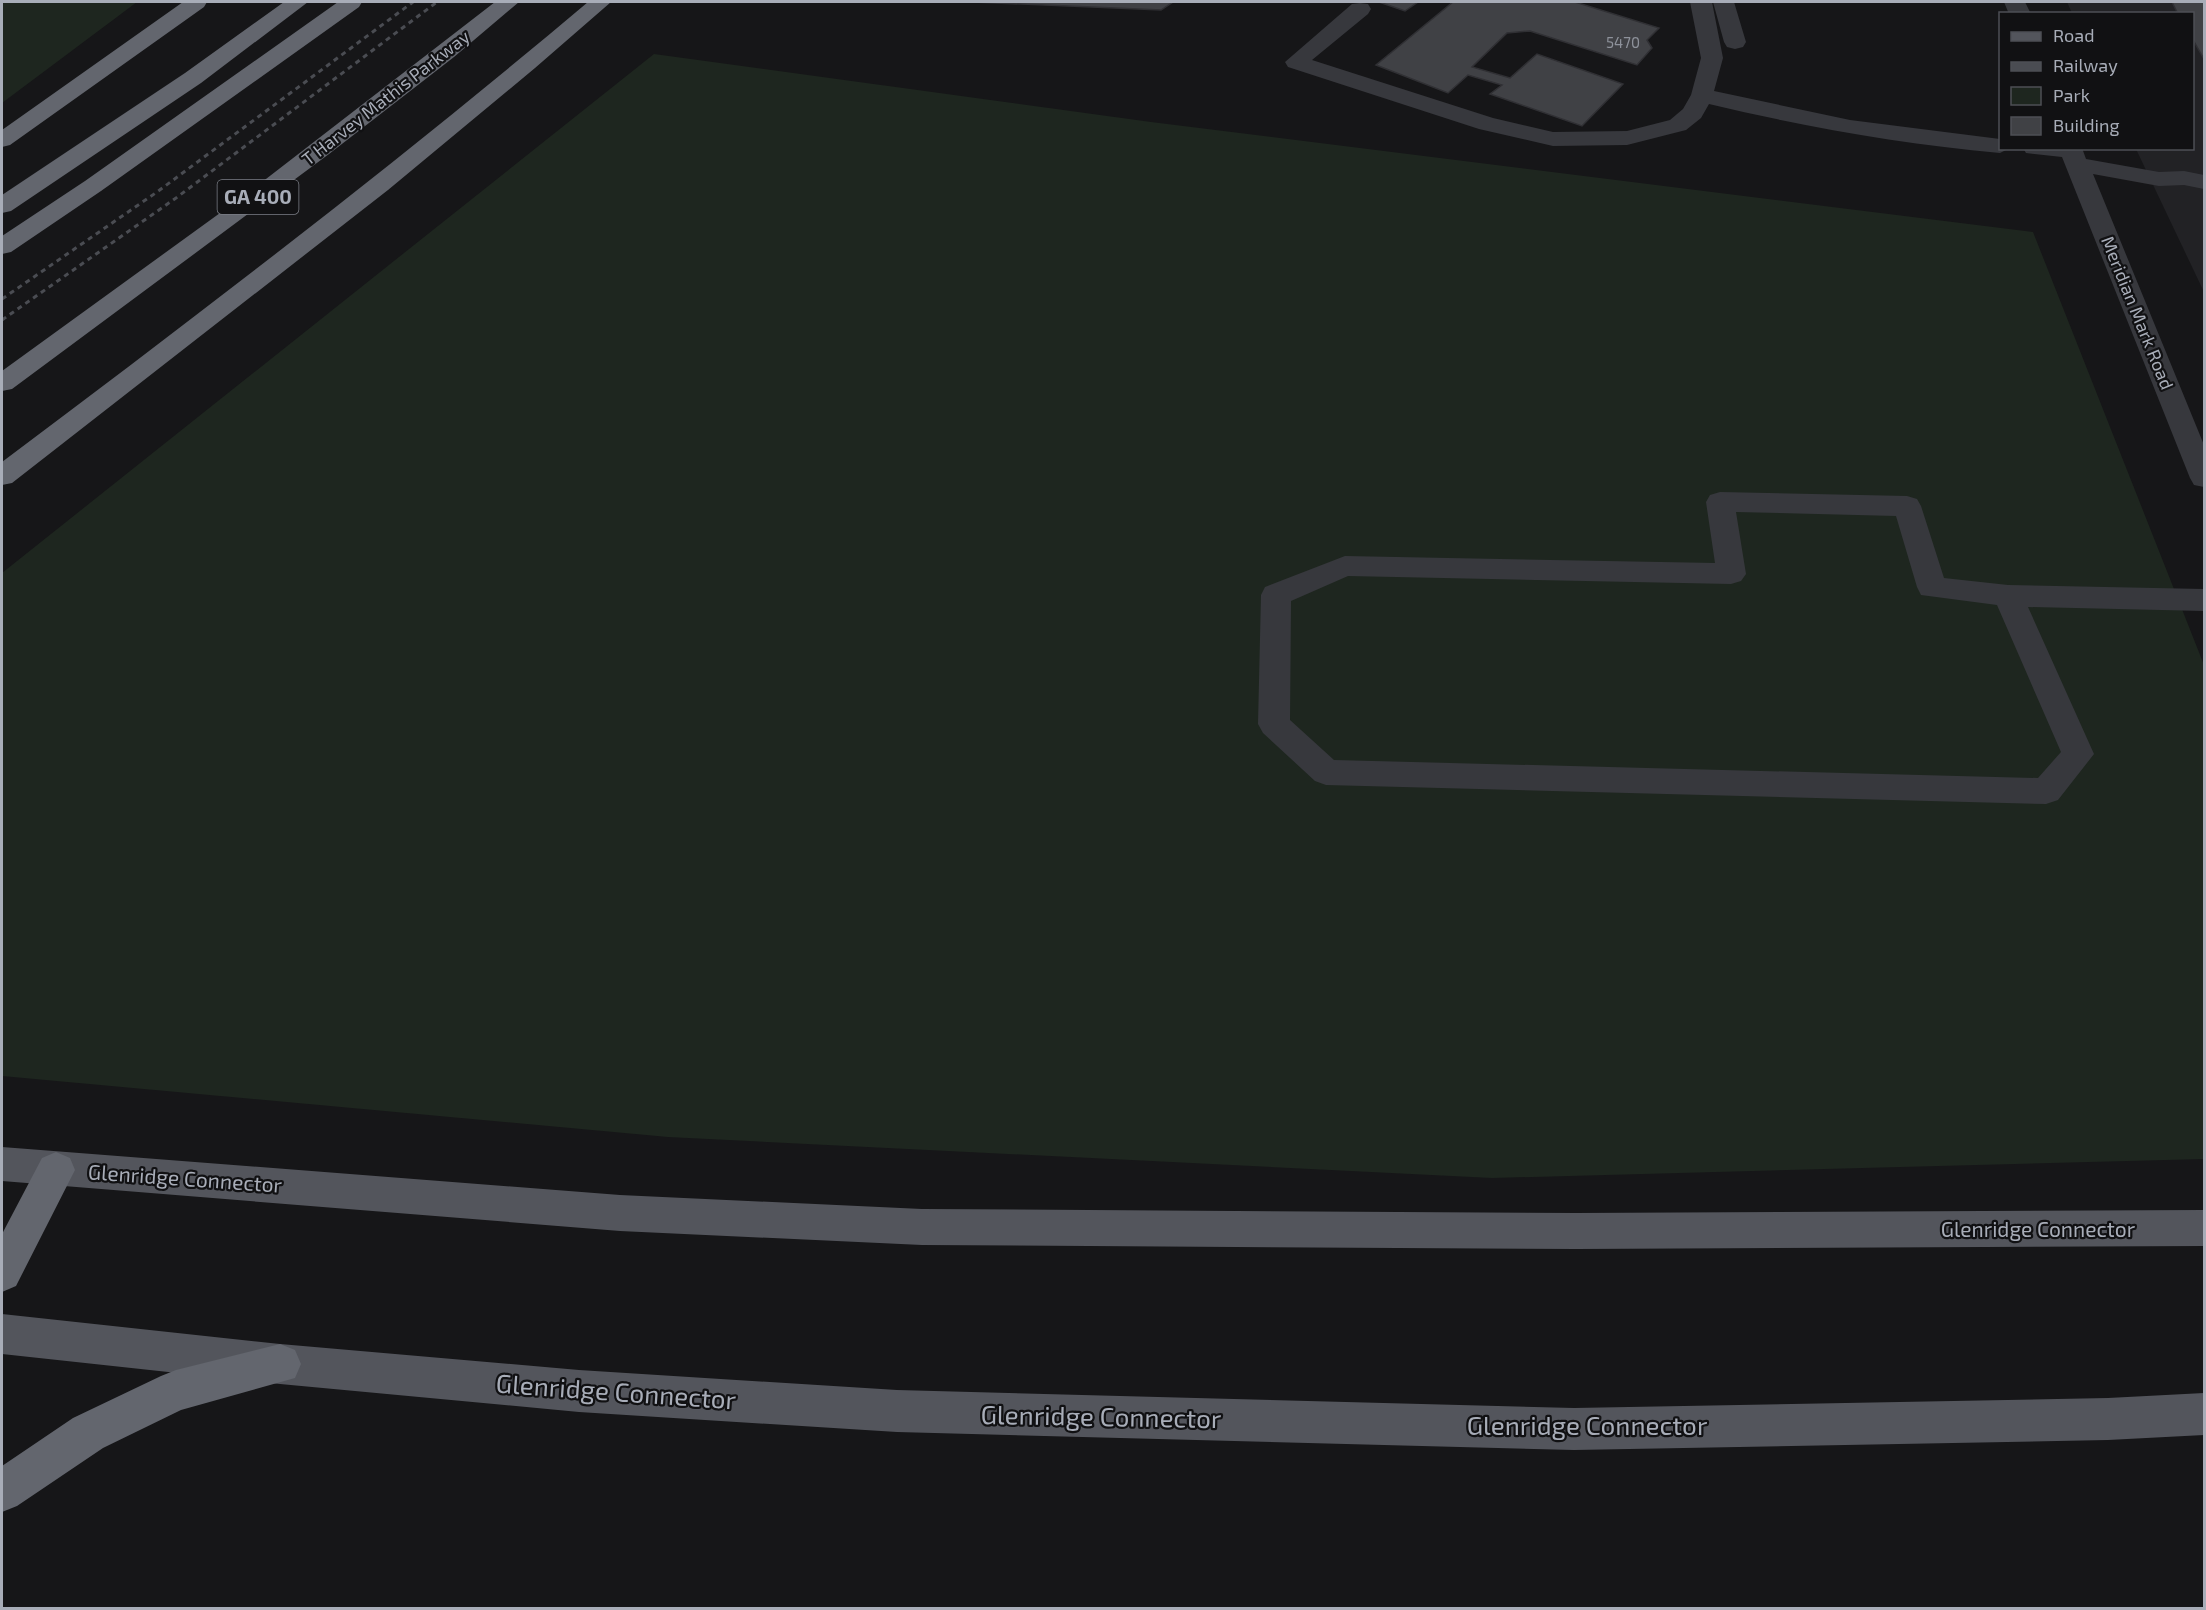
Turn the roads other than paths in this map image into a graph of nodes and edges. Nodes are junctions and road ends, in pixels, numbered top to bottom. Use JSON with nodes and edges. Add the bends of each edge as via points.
{"nodes":[{"id":1,"x":196,"y":2,"type":"edge"},
{"id":2,"x":297,"y":2,"type":"edge"},
{"id":3,"x":351,"y":2,"type":"edge"},
{"id":4,"x":508,"y":2,"type":"edge"},
{"id":5,"x":600,"y":2,"type":"edge"},
{"id":6,"x":1701,"y":2,"type":"edge"},
{"id":7,"x":1723,"y":2,"type":"edge"},
{"id":8,"x":1360,"y":9,"type":"dead end"},
{"id":9,"x":1735,"y":42,"type":"dead end"},
{"id":10,"x":1702,"y":95,"type":"junction"},
{"id":11,"x":2,"y":140,"type":"edge"},
{"id":12,"x":1999,"y":146,"type":"edge"},
{"id":13,"x":2045,"y":150,"type":"edge"},
{"id":14,"x":2073,"y":155,"type":"edge"},
{"id":15,"x":2205,"y":182,"type":"edge"},
{"id":16,"x":2,"y":206,"type":"edge"},
{"id":17,"x":2,"y":247,"type":"edge"},
{"id":18,"x":2,"y":383,"type":"edge"},
{"id":19,"x":2,"y":476,"type":"edge"},
{"id":20,"x":2205,"y":478,"type":"edge"},
{"id":21,"x":2008,"y":596,"type":"junction"},
{"id":22,"x":2205,"y":600,"type":"edge"},
{"id":23,"x":2,"y":1164,"type":"edge"},
{"id":24,"x":56,"y":1170,"type":"junction"},
{"id":25,"x":2205,"y":1228,"type":"edge"},
{"id":26,"x":2,"y":1274,"type":"edge"},
{"id":27,"x":2,"y":1334,"type":"edge"},
{"id":28,"x":280,"y":1364,"type":"junction"},
{"id":29,"x":2205,"y":1414,"type":"edge"},
{"id":30,"x":2,"y":1491,"type":"edge"}],
"edges":[{"from":1,"to":11,"type":"highway"},
{"from":2,"to":16,"type":"highway","via":[[193,78]]},
{"from":3,"to":17,"type":"highway"},
{"from":4,"to":18,"type":"highway","name":"T Harvey Mathis Parkway","number":"GA 400","via":[[234,216]]},
{"from":5,"to":19,"type":"highway","via":[[324,230]]},
{"from":6,"to":10,"type":"street","via":[[1712,58]]},
{"from":7,"to":9,"type":"street"},
{"from":8,"to":10,"type":"street","via":[[1296,62],[1487,124],[1553,139],[1627,138],[1678,125],[1693,113]]},
{"from":10,"to":12,"type":"street","via":[[1771,112],[1933,141]]},
{"from":13,"to":14,"type":"street"},
{"from":14,"to":15,"type":"street","via":[[2159,179]]},
{"from":14,"to":20,"type":"street","name":"Meridian Mark Road"},
{"from":21,"to":21,"type":"street","via":[[2078,754],[2046,791],[1326,772],[1275,724],[1276,595],[1345,566],[1731,574],[1720,502],[1907,506],[1932,587]]},
{"from":21,"to":22,"type":"street"},
{"from":23,"to":24,"type":"main road","name":"Glenridge Connector"},
{"from":24,"to":25,"type":"main road","name":"Glenridge Connector","via":[[620,1213],[922,1227],[1576,1231]]},
{"from":24,"to":26,"type":"highway"},
{"from":27,"to":28,"type":"main road","name":"Glenridge Connector"},
{"from":28,"to":29,"type":"main road","name":"Glenridge Connector","via":[[579,1391],[920,1412],[1574,1429],[2096,1420]]},
{"from":28,"to":30,"type":"highway","via":[[176,1391],[88,1433]]}]}
